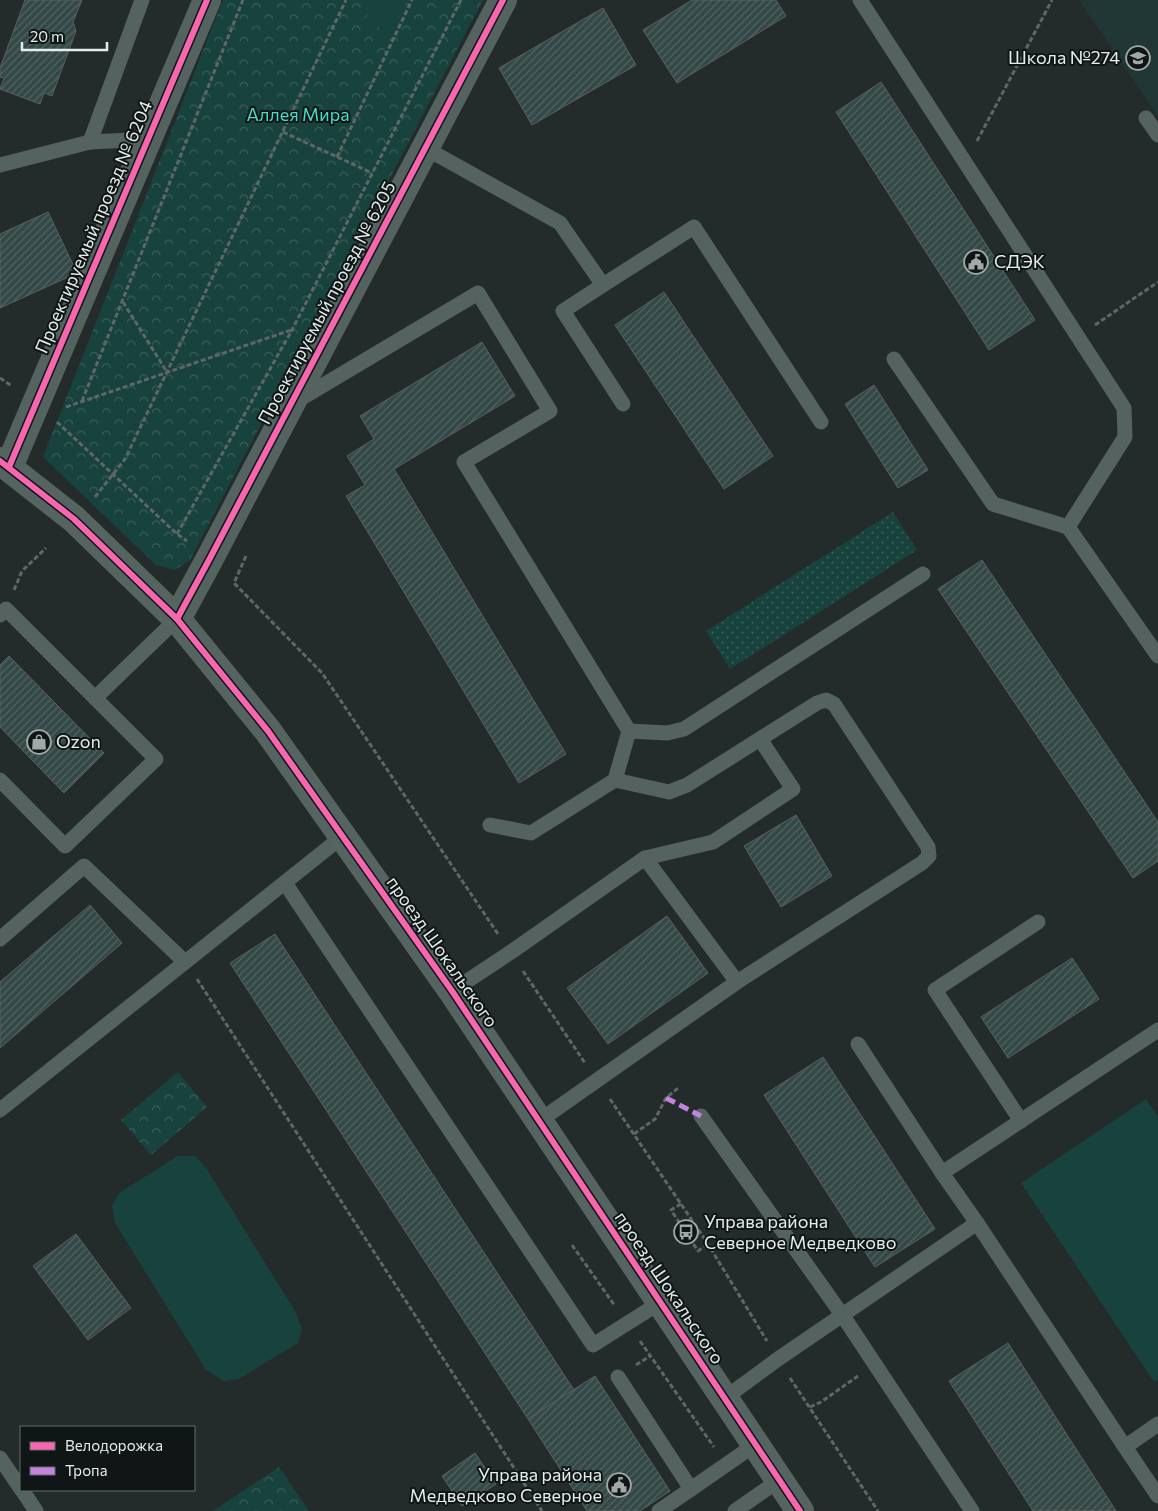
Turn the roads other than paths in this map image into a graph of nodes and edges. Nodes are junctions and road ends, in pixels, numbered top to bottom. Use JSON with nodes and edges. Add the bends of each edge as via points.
{"nodes":[{"id":1,"x":142,"y":0,"type":"edge"},
{"id":2,"x":207,"y":0,"type":"edge"},
{"id":3,"x":503,"y":0,"type":"edge"},
{"id":4,"x":860,"y":0,"type":"edge"},
{"id":5,"x":1146,"y":118,"type":"dead end"},
{"id":6,"x":1158,"y":135,"type":"edge"},
{"id":7,"x":90,"y":142,"type":"junction"},
{"id":8,"x":146,"y":142,"type":"junction"},
{"id":9,"x":425,"y":148,"type":"junction"},
{"id":10,"x":0,"y":166,"type":"edge"},
{"id":11,"x":603,"y":285,"type":"junction"},
{"id":12,"x":894,"y":359,"type":"dead end"},
{"id":13,"x":623,"y":404,"type":"dead end"},
{"id":14,"x":290,"y":406,"type":"junction"},
{"id":15,"x":821,"y":422,"type":"dead end"},
{"id":16,"x":4,"y":464,"type":"edge"},
{"id":17,"x":1068,"y":527,"type":"junction"},
{"id":18,"x":923,"y":574,"type":"dead end"},
{"id":19,"x":0,"y":615,"type":"edge"},
{"id":20,"x":177,"y":619,"type":"junction"},
{"id":21,"x":1158,"y":656,"type":"edge"},
{"id":22,"x":95,"y":698,"type":"junction"},
{"id":23,"x":629,"y":731,"type":"junction"},
{"id":24,"x":760,"y":739,"type":"junction"},
{"id":25,"x":0,"y":780,"type":"edge"},
{"id":26,"x":615,"y":780,"type":"junction"},
{"id":27,"x":490,"y":824,"type":"dead end"},
{"id":28,"x":343,"y":836,"type":"junction"},
{"id":29,"x":645,"y":858,"type":"junction"},
{"id":30,"x":284,"y":883,"type":"junction"},
{"id":31,"x":1038,"y":922,"type":"dead end"},
{"id":32,"x":0,"y":939,"type":"edge"},
{"id":33,"x":185,"y":962,"type":"junction"},
{"id":34,"x":737,"y":982,"type":"junction"},
{"id":35,"x":452,"y":991,"type":"junction"},
{"id":36,"x":1158,"y":1030,"type":"edge"},
{"id":37,"x":858,"y":1044,"type":"dead end"},
{"id":38,"x":0,"y":1110,"type":"edge"},
{"id":39,"x":701,"y":1116,"type":"dead end"},
{"id":40,"x":539,"y":1121,"type":"junction"},
{"id":41,"x":1021,"y":1121,"type":"junction"},
{"id":42,"x":942,"y":1173,"type":"junction"},
{"id":43,"x":977,"y":1223,"type":"junction"},
{"id":44,"x":661,"y":1302,"type":"junction"},
{"id":45,"x":843,"y":1316,"type":"junction"},
{"id":46,"x":618,"y":1377,"type":"dead end"},
{"id":47,"x":725,"y":1398,"type":"junction"},
{"id":48,"x":1158,"y":1424,"type":"edge"},
{"id":49,"x":756,"y":1444,"type":"junction"},
{"id":50,"x":1125,"y":1447,"type":"junction"},
{"id":51,"x":0,"y":1458,"type":"edge"},
{"id":52,"x":779,"y":1480,"type":"junction"},
{"id":53,"x":20,"y":1486,"type":"edge"},
{"id":54,"x":692,"y":1489,"type":"junction"},
{"id":55,"x":23,"y":1491,"type":"edge"},
{"id":56,"x":1158,"y":1496,"type":"edge"},
{"id":57,"x":36,"y":1511,"type":"edge"},
{"id":58,"x":659,"y":1511,"type":"edge"},
{"id":59,"x":735,"y":1511,"type":"edge"},
{"id":60,"x":800,"y":1511,"type":"edge"},
{"id":61,"x":972,"y":1511,"type":"edge"}],
"edges":[{"from":1,"to":7,"type":"lane"},
{"from":2,"to":8,"type":"street","name":"Проектируемый проезд № 6204"},
{"from":3,"to":9,"type":"street","name":"Проектируемый проезд № 6205"},
{"from":4,"to":17,"type":"lane","via":[[1124,408],[1125,437]]},
{"from":5,"to":6,"type":"lane"},
{"from":7,"to":8,"type":"lane"},
{"from":7,"to":10,"type":"lane"},
{"from":8,"to":16,"type":"street","name":"Проектируемый проезд № 6204"},
{"from":9,"to":11,"type":"lane","via":[[560,223]]},
{"from":9,"to":14,"type":"street","name":"Проектируемый проезд № 6205"},
{"from":11,"to":13,"type":"lane","via":[[563,311]]},
{"from":11,"to":15,"type":"lane","via":[[694,227]]},
{"from":12,"to":17,"type":"lane","via":[[993,504]]},
{"from":14,"to":20,"type":"street","name":"Проектируемый проезд № 6205"},
{"from":14,"to":23,"type":"lane","via":[[478,293],[550,411],[464,462]]},
{"from":16,"to":20,"type":"street","name":"проезд Шокальского","via":[[74,519]]},
{"from":17,"to":21,"type":"lane"},
{"from":18,"to":23,"type":"lane","via":[[684,729],[667,733]]},
{"from":19,"to":22,"type":"lane","via":[[6,609]]},
{"from":20,"to":22,"type":"lane"},
{"from":20,"to":28,"type":"street","name":"проезд Шокальского","via":[[268,731]]},
{"from":22,"to":25,"type":"lane","via":[[156,760],[65,846]]},
{"from":23,"to":26,"type":"lane"},
{"from":24,"to":26,"type":"lane","via":[[687,785],[669,792]]},
{"from":24,"to":29,"type":"lane","via":[[793,789],[713,842]]},
{"from":24,"to":34,"type":"lane","via":[[817,702],[826,700],[834,704],[928,847],[929,856],[922,864]]},
{"from":26,"to":27,"type":"lane","via":[[531,833]]},
{"from":28,"to":30,"type":"lane"},
{"from":28,"to":35,"type":"street","name":"проезд Шокальского"},
{"from":29,"to":34,"type":"lane"},
{"from":29,"to":35,"type":"lane"},
{"from":30,"to":33,"type":"lane"},
{"from":30,"to":44,"type":"lane","via":[[593,1345]]},
{"from":31,"to":41,"type":"lane","via":[[935,990]]},
{"from":32,"to":33,"type":"lane","via":[[84,866]]},
{"from":33,"to":38,"type":"lane"},
{"from":34,"to":40,"type":"lane"},
{"from":35,"to":40,"type":"street","name":"проезд Шокальского"},
{"from":36,"to":41,"type":"lane"},
{"from":37,"to":42,"type":"lane"},
{"from":39,"to":45,"type":"lane"},
{"from":40,"to":44,"type":"street","name":"проезд Шокальского"},
{"from":41,"to":42,"type":"lane"},
{"from":42,"to":43,"type":"lane"},
{"from":43,"to":45,"type":"lane"},
{"from":43,"to":50,"type":"lane"},
{"from":44,"to":47,"type":"street","name":"проезд Шокальского"},
{"from":45,"to":47,"type":"lane"},
{"from":45,"to":61,"type":"lane"},
{"from":46,"to":54,"type":"lane"},
{"from":47,"to":49,"type":"street","name":"проезд Шокальского"},
{"from":48,"to":50,"type":"lane"},
{"from":49,"to":52,"type":"street","name":"проезд Шокальского"},
{"from":49,"to":54,"type":"lane"},
{"from":50,"to":56,"type":"lane"},
{"from":51,"to":53,"type":"lane"},
{"from":52,"to":59,"type":"lane"},
{"from":52,"to":60,"type":"street","name":"проезд Шокальского"},
{"from":54,"to":58,"type":"lane"},
{"from":55,"to":57,"type":"lane"}]}
